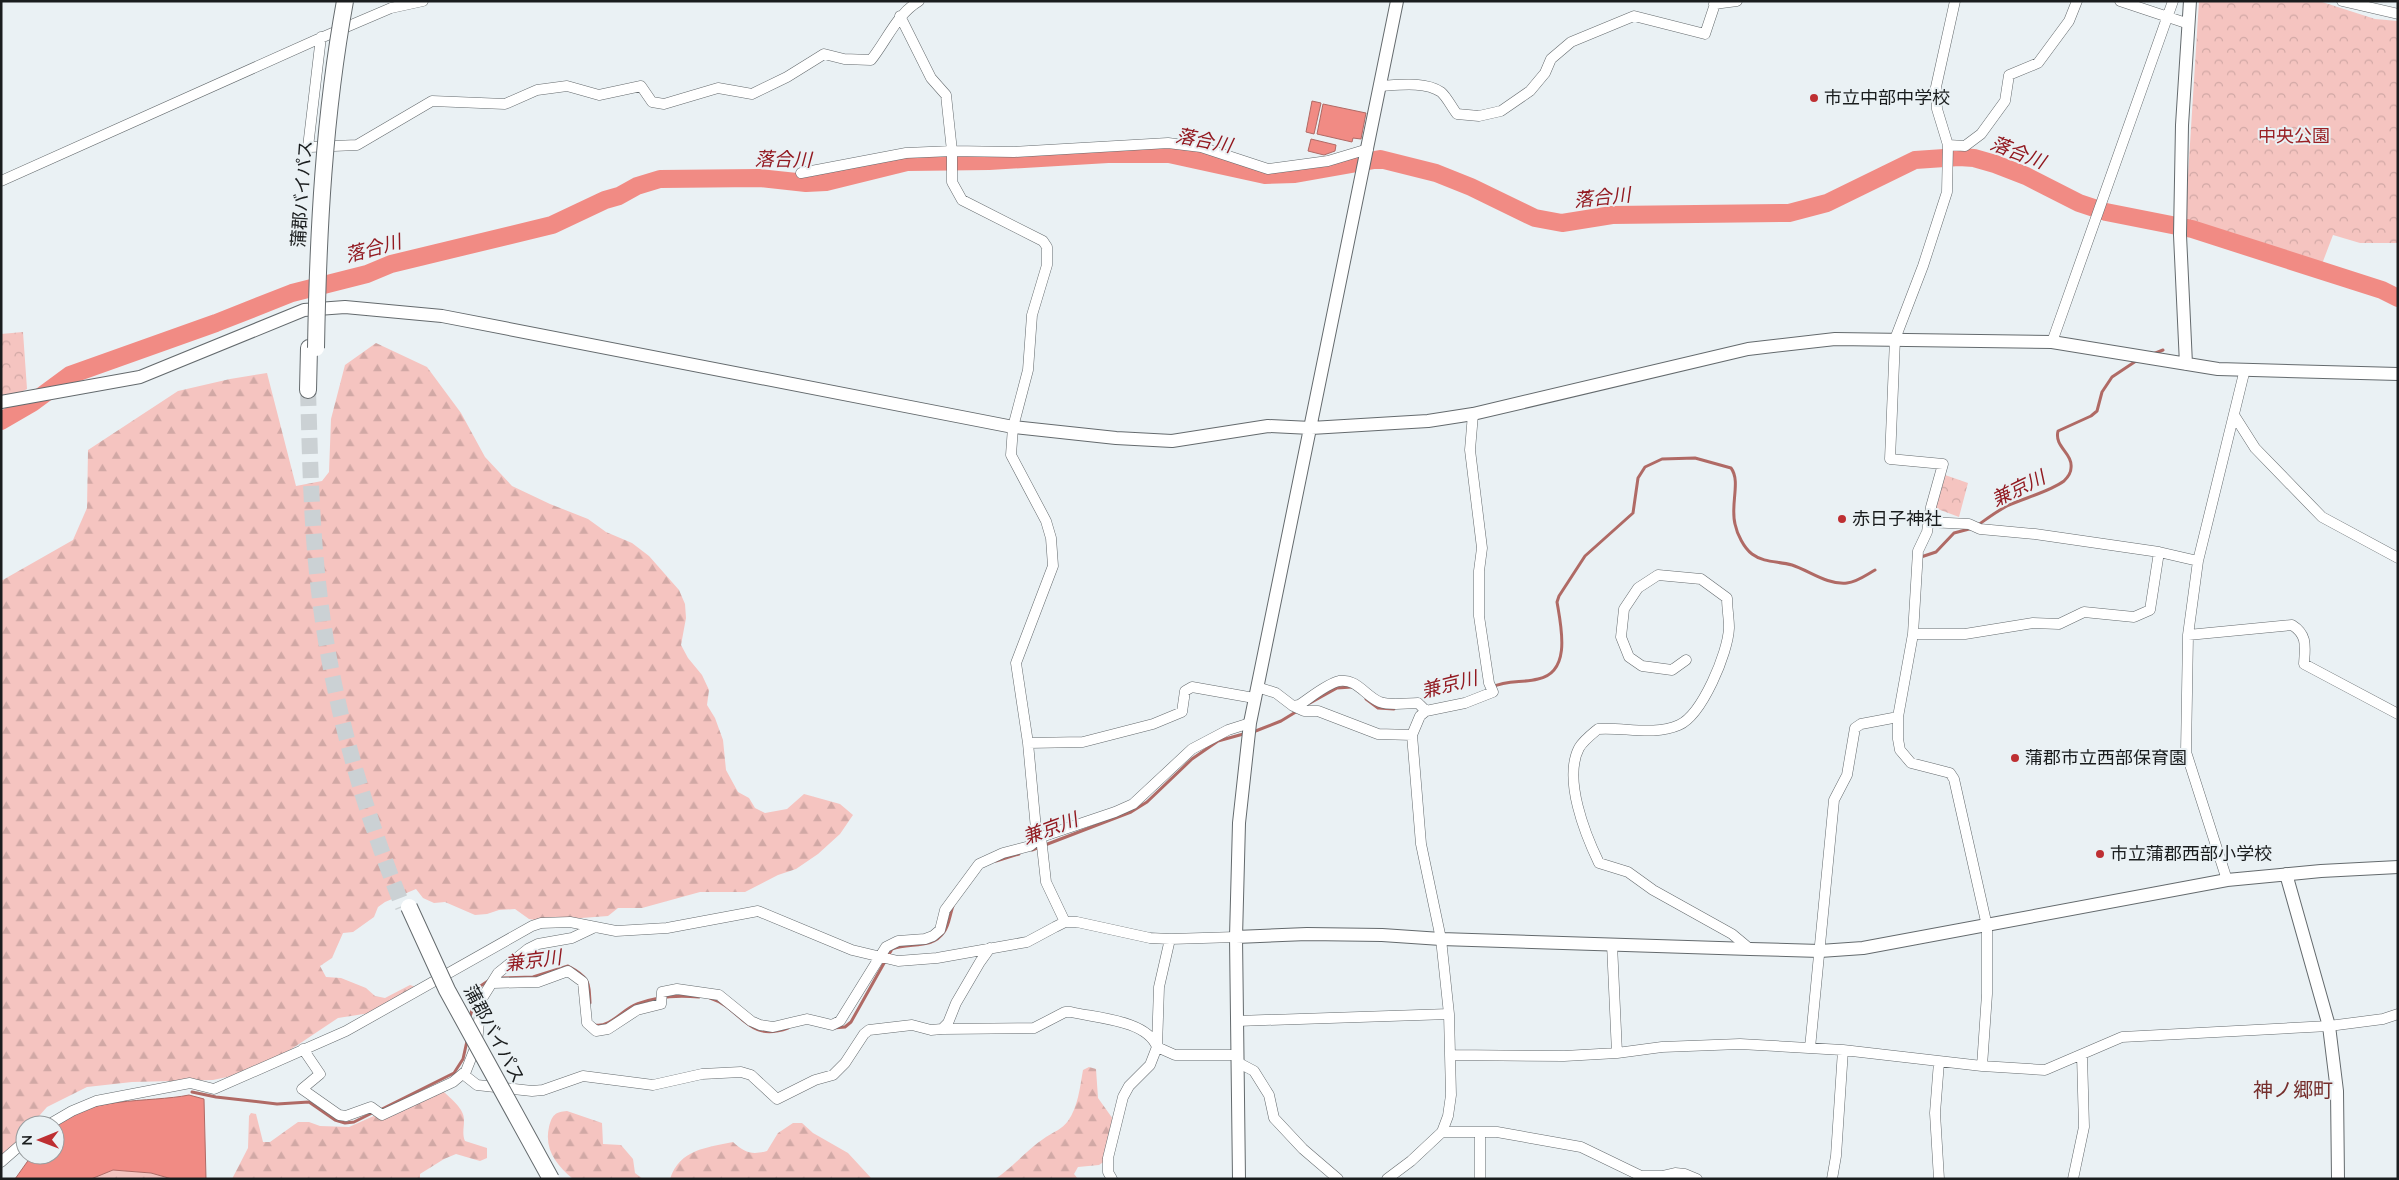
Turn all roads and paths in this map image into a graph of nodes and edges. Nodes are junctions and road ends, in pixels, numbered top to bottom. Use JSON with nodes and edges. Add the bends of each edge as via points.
{"nodes":[{"id":1,"x":339,"y":1,"type":"edge"},
{"id":2,"x":345,"y":1,"type":"edge"},
{"id":3,"x":424,"y":1,"type":"edge"},
{"id":4,"x":919,"y":1,"type":"edge"},
{"id":5,"x":1397,"y":1,"type":"edge"},
{"id":6,"x":1737,"y":1,"type":"edge"},
{"id":7,"x":1955,"y":1,"type":"edge"},
{"id":8,"x":2077,"y":1,"type":"edge"},
{"id":9,"x":2120,"y":1,"type":"edge"},
{"id":10,"x":2173,"y":1,"type":"edge"},
{"id":11,"x":2190,"y":1,"type":"edge"},
{"id":12,"x":2342,"y":1,"type":"edge"},
{"id":13,"x":1715,"y":3,"type":"edge"},
{"id":14,"x":2398,"y":14,"type":"edge"},
{"id":15,"x":900,"y":16,"type":"junction"},
{"id":16,"x":2167,"y":18,"type":"junction"},
{"id":17,"x":2189,"y":24,"type":"junction"},
{"id":18,"x":321,"y":37,"type":"junction"},
{"id":19,"x":1379,"y":86,"type":"junction"},
{"id":20,"x":1948,"y":146,"type":"junction"},
{"id":21,"x":1367,"y":151,"type":"junction"},
{"id":22,"x":952,"y":152,"type":"junction"},
{"id":23,"x":801,"y":173,"type":"dead end"},
{"id":24,"x":1,"y":181,"type":"edge"},
{"id":25,"x":1895,"y":339,"type":"junction"},
{"id":26,"x":2052,"y":342,"type":"junction"},
{"id":27,"x":312,"y":348,"type":"junction"},
{"id":28,"x":2186,"y":364,"type":"junction"},
{"id":29,"x":2245,"y":368,"type":"junction"},
{"id":30,"x":2398,"y":374,"type":"edge"},
{"id":31,"x":312,"y":390,"type":"tunnel mouth"},
{"id":32,"x":1,"y":402,"type":"edge"},
{"id":33,"x":1473,"y":414,"type":"junction"},
{"id":34,"x":2234,"y":415,"type":"junction"},
{"id":35,"x":1013,"y":427,"type":"junction"},
{"id":36,"x":1311,"y":428,"type":"junction"},
{"id":37,"x":1928,"y":522,"type":"junction"},
{"id":38,"x":2159,"y":552,"type":"junction"},
{"id":39,"x":2398,"y":558,"type":"edge"},
{"id":40,"x":2198,"y":561,"type":"junction"},
{"id":41,"x":1913,"y":634,"type":"junction"},
{"id":42,"x":2188,"y":635,"type":"junction"},
{"id":43,"x":1686,"y":660,"type":"dead end"},
{"id":44,"x":1256,"y":692,"type":"junction"},
{"id":45,"x":1298,"y":708,"type":"junction"},
{"id":46,"x":1423,"y":708,"type":"junction"},
{"id":47,"x":2398,"y":714,"type":"edge"},
{"id":48,"x":1898,"y":717,"type":"junction"},
{"id":49,"x":1249,"y":728,"type":"junction"},
{"id":50,"x":1412,"y":735,"type":"junction"},
{"id":51,"x":1028,"y":743,"type":"junction"},
{"id":52,"x":1041,"y":839,"type":"junction"},
{"id":53,"x":2398,"y":867,"type":"edge"},
{"id":54,"x":2286,"y":874,"type":"junction"},
{"id":55,"x":2227,"y":880,"type":"junction"},
{"id":56,"x":1065,"y":922,"type":"junction"},
{"id":57,"x":1987,"y":926,"type":"junction"},
{"id":58,"x":593,"y":928,"type":"junction"},
{"id":59,"x":1236,"y":938,"type":"junction"},
{"id":60,"x":1170,"y":939,"type":"junction"},
{"id":61,"x":1441,"y":939,"type":"junction"},
{"id":62,"x":1612,"y":944,"type":"junction"},
{"id":63,"x":990,"y":948,"type":"junction"},
{"id":64,"x":1750,"y":949,"type":"junction"},
{"id":65,"x":1820,"y":951,"type":"junction"},
{"id":66,"x":885,"y":958,"type":"junction"},
{"id":67,"x":495,"y":979,"type":"junction"},
{"id":68,"x":1449,"y":1014,"type":"junction"},
{"id":69,"x":2398,"y":1014,"type":"edge"},
{"id":70,"x":1237,"y":1021,"type":"junction"},
{"id":71,"x":2328,"y":1026,"type":"junction"},
{"id":72,"x":942,"y":1029,"type":"junction"},
{"id":73,"x":1157,"y":1048,"type":"junction"},
{"id":74,"x":1810,"y":1048,"type":"junction"},
{"id":75,"x":304,"y":1049,"type":"junction"},
{"id":76,"x":1843,"y":1050,"type":"junction"},
{"id":77,"x":1617,"y":1053,"type":"junction"},
{"id":78,"x":1451,"y":1055,"type":"junction"},
{"id":79,"x":2082,"y":1055,"type":"junction"},
{"id":80,"x":1237,"y":1059,"type":"junction"},
{"id":81,"x":1939,"y":1062,"type":"junction"},
{"id":82,"x":1982,"y":1066,"type":"junction"},
{"id":83,"x":463,"y":1074,"type":"junction"},
{"id":84,"x":64,"y":1115,"type":"edge"},
{"id":85,"x":1442,"y":1132,"type":"junction"},
{"id":86,"x":1480,"y":1132,"type":"junction"},
{"id":87,"x":15,"y":1150,"type":"edge"},
{"id":88,"x":1,"y":1162,"type":"edge"},
{"id":89,"x":1624,"y":1174,"type":"edge"},
{"id":90,"x":1337,"y":1178,"type":"edge"},
{"id":91,"x":545,"y":1179,"type":"edge"},
{"id":92,"x":552,"y":1179,"type":"edge"},
{"id":93,"x":1112,"y":1179,"type":"edge"},
{"id":94,"x":1239,"y":1179,"type":"edge"},
{"id":95,"x":1387,"y":1179,"type":"edge"},
{"id":96,"x":1480,"y":1179,"type":"edge"},
{"id":97,"x":1697,"y":1179,"type":"edge"},
{"id":98,"x":1832,"y":1179,"type":"edge"},
{"id":99,"x":1939,"y":1179,"type":"edge"},
{"id":100,"x":2073,"y":1179,"type":"edge"},
{"id":101,"x":2338,"y":1179,"type":"edge"}],
"edges":[{"from":1,"to":27,"type":"highway","name":"蒲郡バイパス","via":[[326,70],[312,236]]},
{"from":2,"to":27,"type":"highway","name":"蒲郡バイパス","bridge":true,"via":[[332,70]]},
{"from":3,"to":18,"type":"street","via":[[391,8]]},
{"from":4,"to":15,"type":"street"},
{"from":5,"to":19,"type":"street"},
{"from":6,"to":13,"type":"street"},
{"from":7,"to":20,"type":"street","via":[[1936,87],[1937,109]]},
{"from":8,"to":20,"type":"street","via":[[2070,21],[2038,63],[2009,75],[2005,101],[1981,134],[1965,146]]},
{"from":9,"to":16,"type":"street"},
{"from":10,"to":16,"type":"street"},
{"from":11,"to":17,"type":"street"},
{"from":12,"to":14,"type":"street"},
{"from":13,"to":19,"type":"street","via":[[1705,34],[1634,16],[1571,42],[1551,59],[1545,73],[1530,91],[1502,111],[1479,116],[1457,114],[1442,93],[1431,88]]},
{"from":15,"to":18,"type":"street","via":[[871,60],[851,60],[824,54],[752,94],[718,88],[664,104],[652,102],[641,86],[599,95],[567,86],[537,90],[505,104],[432,101],[357,145],[310,147]]},
{"from":15,"to":22,"type":"street","via":[[931,78],[946,95]]},
{"from":16,"to":17,"type":"street"},
{"from":16,"to":26,"type":"street"},
{"from":17,"to":28,"type":"street","via":[[2182,125],[2180,235]]},
{"from":18,"to":24,"type":"street"},
{"from":19,"to":21,"type":"street"},
{"from":20,"to":25,"type":"street","via":[[1946,192],[1923,266]]},
{"from":21,"to":22,"type":"street","via":[[1328,161],[1268,169],[1201,147],[1168,143],[1014,152]]},
{"from":21,"to":36,"type":"street"},
{"from":22,"to":23,"type":"street","via":[[906,153]]},
{"from":22,"to":35,"type":"street","via":[[952,182],[962,200],[1043,241],[1047,248],[1047,265],[1032,315],[1028,370]]},
{"from":25,"to":26,"type":"street"},
{"from":25,"to":33,"type":"street","via":[[1835,339],[1748,349]]},
{"from":25,"to":37,"type":"street","via":[[1890,459],[1943,464]]},
{"from":26,"to":28,"type":"street"},
{"from":27,"to":31,"type":"highway","name":"蒲郡バイパス"},
{"from":28,"to":29,"type":"street","via":[[2218,369]]},
{"from":29,"to":30,"type":"street"},
{"from":29,"to":34,"type":"street"},
{"from":32,"to":35,"type":"street","via":[[140,377],[304,310],[345,307],[442,316]]},
{"from":33,"to":36,"type":"street","via":[[1428,422]]},
{"from":33,"to":46,"type":"street","via":[[1470,450],[1482,548],[1479,616],[1493,692],[1465,703]]},
{"from":34,"to":39,"type":"street","via":[[2255,448],[2322,517]]},
{"from":34,"to":40,"type":"street"},
{"from":35,"to":36,"type":"street","via":[[1172,441],[1268,426]]},
{"from":35,"to":51,"type":"street","via":[[1011,455],[1046,520],[1053,566],[1016,663]]},
{"from":36,"to":44,"type":"street"},
{"from":37,"to":38,"type":"street","via":[[1969,524],[1980,529]]},
{"from":37,"to":41,"type":"street","via":[[1918,551]]},
{"from":38,"to":40,"type":"street"},
{"from":38,"to":41,"type":"street","via":[[2150,610],[2134,616],[2084,612],[2059,624],[2033,623],[1965,634]]},
{"from":40,"to":42,"type":"street"},
{"from":41,"to":48,"type":"street"},
{"from":42,"to":47,"type":"street","via":[[2292,625],[2300,630],[2305,640],[2304,664]]},
{"from":42,"to":55,"type":"street","via":[[2186,752]]},
{"from":43,"to":64,"type":"street","via":[[1672,670],[1642,666],[1629,657],[1620,637],[1624,609],[1638,588],[1658,575],[1701,579],[1727,598],[1729,630],[1718,672],[1691,715],[1680,725],[1652,730],[1598,729],[1580,746],[1575,776],[1583,829],[1598,863],[1628,872],[1653,890],[1732,934]]},
{"from":44,"to":45,"type":"street","via":[[1276,693]]},
{"from":44,"to":49,"type":"street"},
{"from":44,"to":51,"type":"street","via":[[1192,687],[1185,691],[1182,712],[1153,724],[1083,742]]},
{"from":45,"to":46,"type":"street","via":[[1337,682],[1346,681],[1384,703]]},
{"from":45,"to":50,"type":"street","via":[[1318,711],[1378,734]]},
{"from":46,"to":50,"type":"street"},
{"from":48,"to":57,"type":"street","via":[[1900,750],[1905,757],[1916,766],[1950,772],[1954,780]]},
{"from":48,"to":65,"type":"street","via":[[1854,728],[1846,775],[1834,800]]},
{"from":49,"to":52,"type":"street","via":[[1228,730],[1192,749],[1133,804]]},
{"from":49,"to":59,"type":"street","via":[[1239,823]]},
{"from":50,"to":61,"type":"street","via":[[1421,844]]},
{"from":51,"to":52,"type":"street","via":[[1036,830]]},
{"from":52,"to":56,"type":"street","via":[[1046,882]]},
{"from":52,"to":66,"type":"street","via":[[979,864],[950,901],[940,930],[925,939],[892,942]]},
{"from":53,"to":54,"type":"street"},
{"from":54,"to":55,"type":"street"},
{"from":54,"to":71,"type":"street"},
{"from":55,"to":57,"type":"street"},
{"from":56,"to":60,"type":"street"},
{"from":56,"to":63,"type":"street","via":[[1027,942]]},
{"from":57,"to":65,"type":"street","via":[[1863,948]]},
{"from":57,"to":82,"type":"street"},
{"from":58,"to":66,"type":"street","via":[[616,931],[667,928],[758,911],[852,950]]},
{"from":58,"to":67,"type":"street","via":[[572,938],[538,944]]},
{"from":58,"to":75,"type":"street","via":[[570,922],[532,926],[346,1031]]},
{"from":59,"to":60,"type":"street"},
{"from":59,"to":61,"type":"street","via":[[1307,934]]},
{"from":59,"to":70,"type":"street"},
{"from":60,"to":73,"type":"street","via":[[1159,987]]},
{"from":61,"to":62,"type":"street"},
{"from":61,"to":68,"type":"street"},
{"from":62,"to":64,"type":"street"},
{"from":62,"to":77,"type":"street"},
{"from":63,"to":66,"type":"street","via":[[937,958]]},
{"from":63,"to":72,"type":"street"},
{"from":64,"to":65,"type":"street"},
{"from":65,"to":74,"type":"street"},
{"from":66,"to":67,"type":"street","via":[[850,1009],[832,1025],[807,1019],[772,1027],[760,1025],[719,995],[677,989],[662,992],[661,1004],[637,1010],[608,1029],[596,1031],[587,1023],[583,982],[568,971],[538,982]]},
{"from":67,"to":83,"type":"street","via":[[482,1000],[477,1043]]},
{"from":68,"to":70,"type":"street"},
{"from":68,"to":78,"type":"street"},
{"from":69,"to":71,"type":"street"},
{"from":70,"to":80,"type":"street"},
{"from":71,"to":79,"type":"street","via":[[2122,1037]]},
{"from":71,"to":101,"type":"street","via":[[2337,1091]]},
{"from":72,"to":73,"type":"street","via":[[1034,1028],[1071,1012],[1140,1028],[1154,1038]]},
{"from":72,"to":83,"type":"street","via":[[912,1025],[869,1030],[833,1075],[777,1099],[751,1075],[741,1072],[702,1074],[653,1085],[583,1076],[532,1091],[478,1085]]},
{"from":73,"to":80,"type":"street","via":[[1175,1055]]},
{"from":73,"to":93,"type":"street","via":[[1150,1065],[1129,1086],[1123,1097],[1108,1158],[1108,1172]]},
{"from":74,"to":76,"type":"street"},
{"from":74,"to":77,"type":"street","via":[[1740,1044],[1662,1047]]},
{"from":75,"to":83,"type":"street","via":[[320,1074],[302,1089],[339,1115],[376,1111],[382,1115]]},
{"from":75,"to":84,"type":"street","via":[[214,1089],[190,1083],[96,1101]]},
{"from":76,"to":81,"type":"street"},
{"from":76,"to":98,"type":"street"},
{"from":77,"to":78,"type":"street"},
{"from":78,"to":85,"type":"street","via":[[1451,1095]]},
{"from":79,"to":82,"type":"street","via":[[2045,1070]]},
{"from":79,"to":100,"type":"street","via":[[2084,1127]]},
{"from":80,"to":90,"type":"street","via":[[1254,1072],[1269,1095],[1274,1118]]},
{"from":80,"to":94,"type":"street"},
{"from":81,"to":82,"type":"street"},
{"from":81,"to":99,"type":"street","via":[[1935,1113]]},
{"from":85,"to":86,"type":"street"},
{"from":85,"to":95,"type":"street"},
{"from":86,"to":89,"type":"street","via":[[1497,1132],[1580,1148]]},
{"from":86,"to":96,"type":"street"},
{"from":87,"to":88,"type":"street"},
{"from":89,"to":97,"type":"street","via":[[1662,1176],[1675,1173]]},
{"from":91,"to":92,"type":"highway","name":"蒲郡バイパス","bridge":true,"via":[[447,1000],[406,907],[447,990]]}]}
